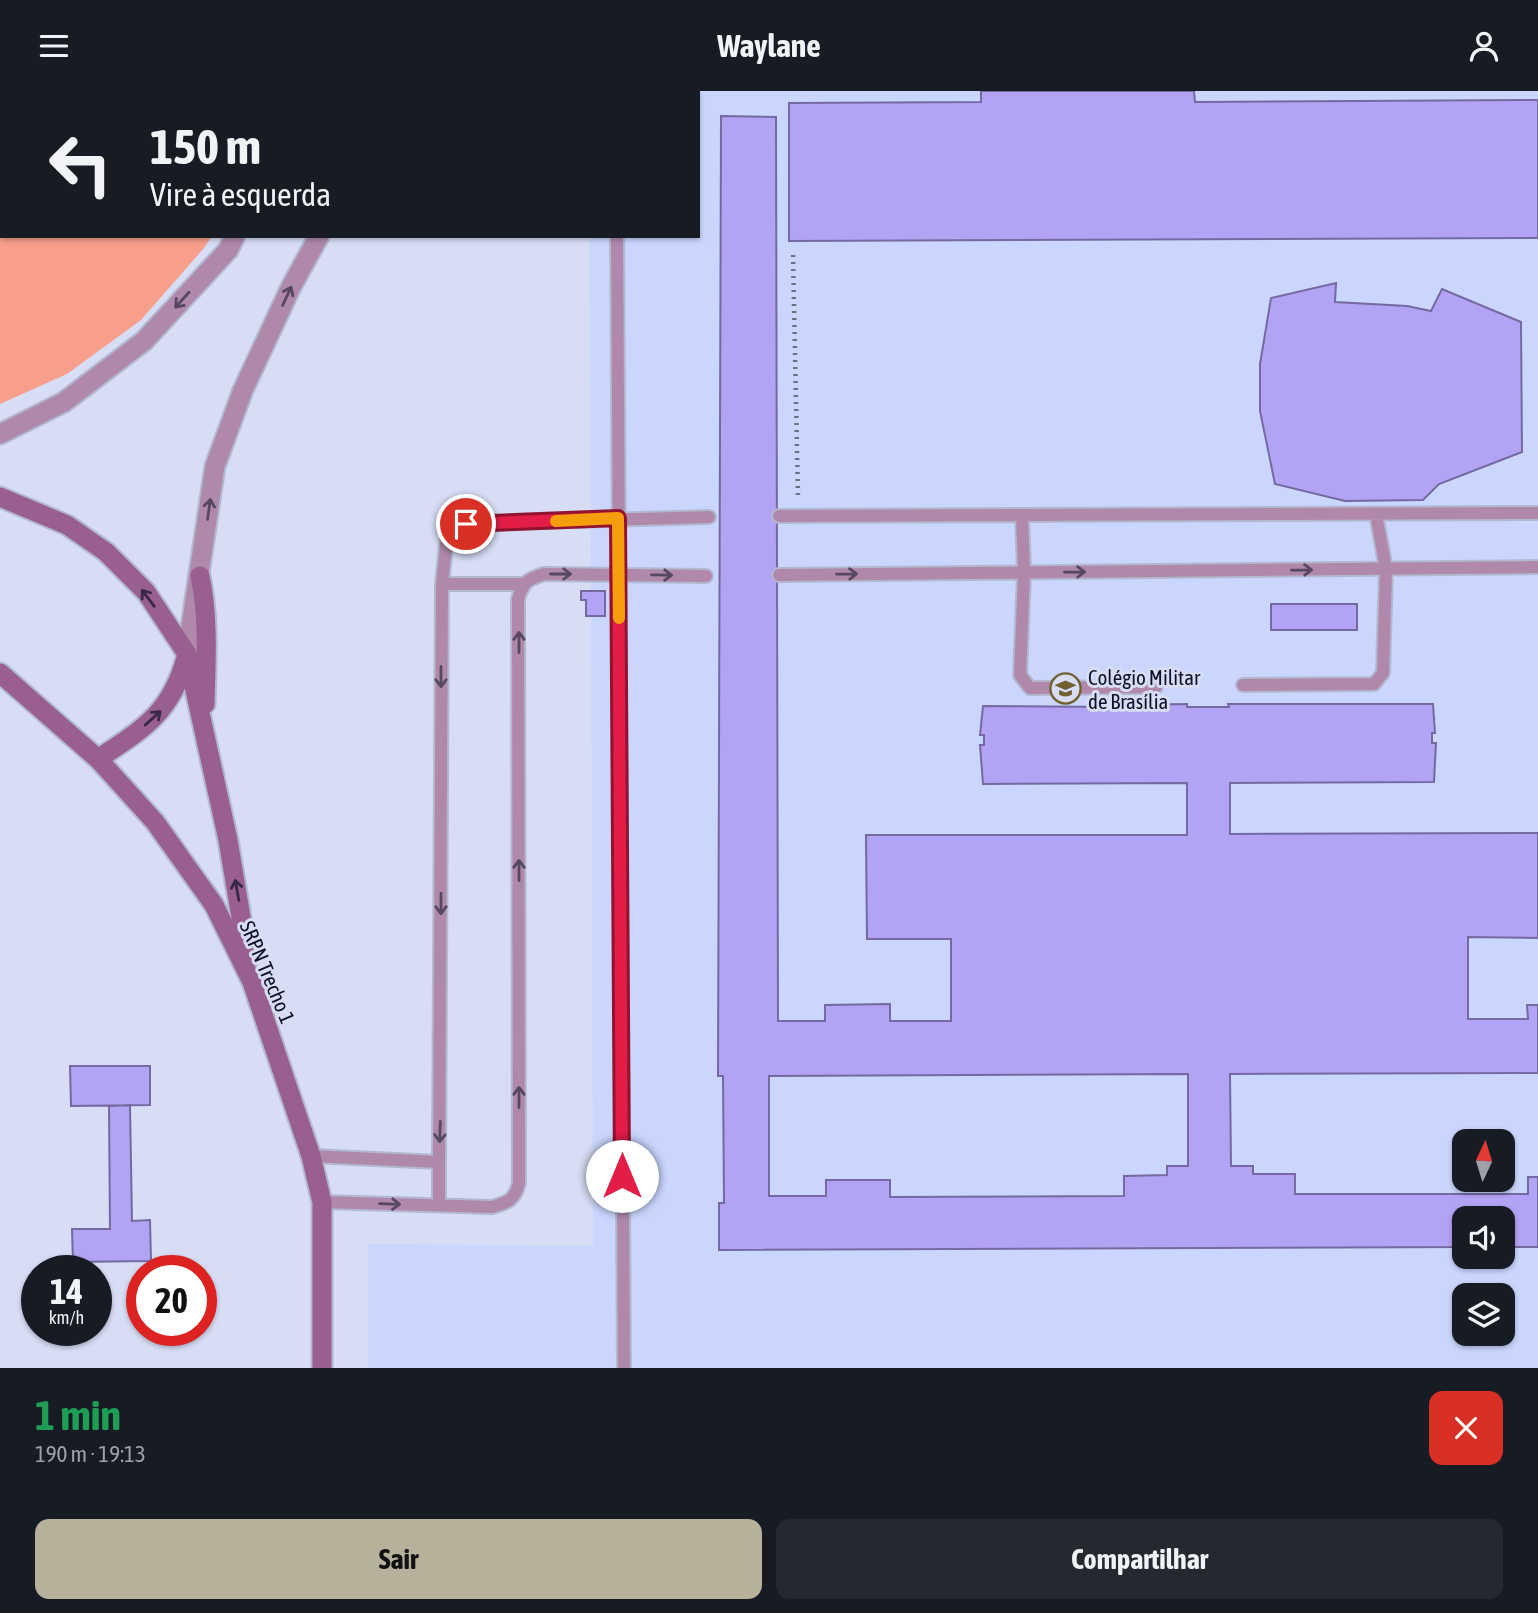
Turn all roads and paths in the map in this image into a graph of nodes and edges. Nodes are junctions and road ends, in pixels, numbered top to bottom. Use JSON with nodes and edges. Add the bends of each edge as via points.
{"nodes":[{"id":1,"x":234,"y":238,"type":"edge"},
{"id":2,"x":318,"y":238,"type":"edge"},
{"id":3,"x":617,"y":238,"type":"edge"},
{"id":4,"x":793,"y":255,"type":"dead end"},
{"id":5,"x":0,"y":434,"type":"edge"},
{"id":6,"x":0,"y":497,"type":"edge"},
{"id":7,"x":1538,"y":513,"type":"edge"},
{"id":8,"x":1376,"y":514,"type":"junction"},
{"id":9,"x":1022,"y":515,"type":"junction"},
{"id":10,"x":779,"y":516,"type":"dead end"},
{"id":11,"x":798,"y":516,"type":"junction"},
{"id":12,"x":709,"y":517,"type":"dead end"},
{"id":13,"x":618,"y":518,"type":"junction"},
{"id":14,"x":1538,"y":567,"type":"edge"},
{"id":15,"x":1386,"y":569,"type":"junction"},
{"id":16,"x":1024,"y":573,"type":"junction"},
{"id":17,"x":618,"y":574,"type":"junction"},
{"id":18,"x":779,"y":575,"type":"dead end"},
{"id":19,"x":200,"y":576,"type":"junction"},
{"id":20,"x":706,"y":576,"type":"dead end"},
{"id":21,"x":442,"y":584,"type":"junction"},
{"id":22,"x":522,"y":584,"type":"junction"},
{"id":23,"x":187,"y":654,"type":"junction"},
{"id":24,"x":0,"y":674,"type":"edge"},
{"id":25,"x":1243,"y":685,"type":"dead end"},
{"id":26,"x":1156,"y":687,"type":"dead end"},
{"id":27,"x":204,"y":733,"type":"junction"},
{"id":28,"x":98,"y":759,"type":"junction"},
{"id":29,"x":252,"y":982,"type":"junction"},
{"id":30,"x":311,"y":1156,"type":"junction"},
{"id":31,"x":439,"y":1162,"type":"junction"},
{"id":32,"x":322,"y":1202,"type":"junction"},
{"id":33,"x":439,"y":1205,"type":"junction"},
{"id":34,"x":322,"y":1368,"type":"edge"},
{"id":35,"x":624,"y":1368,"type":"edge"}],
"edges":[{"from":1,"to":5,"type":"street","one_way":true,"via":[[144,341],[64,402]]},
{"from":19,"to":2,"type":"street","one_way":true,"via":[[215,466],[243,390]]},
{"from":3,"to":13,"type":"lane"},
{"from":4,"to":11,"type":"path"},
{"from":23,"to":6,"type":"main road","one_way":true,"via":[[146,592],[106,552],[67,524]]},
{"from":7,"to":8,"type":"lane"},
{"from":8,"to":9,"type":"lane"},
{"from":8,"to":15,"type":"lane"},
{"from":9,"to":11,"type":"lane"},
{"from":9,"to":16,"type":"lane"},
{"from":10,"to":11,"type":"lane"},
{"from":12,"to":13,"type":"lane"},
{"from":13,"to":17,"type":"lane"},
{"from":13,"to":21,"type":"lane","via":[[453,527],[447,536]]},
{"from":14,"to":15,"type":"lane"},
{"from":16,"to":15,"type":"lane","one_way":true},
{"from":15,"to":25,"type":"lane","via":[[1383,673],[1374,684]]},
{"from":18,"to":16,"type":"lane","one_way":true},
{"from":16,"to":26,"type":"lane","via":[[1020,675],[1030,688]]},
{"from":17,"to":20,"type":"lane","one_way":true},
{"from":22,"to":17,"type":"lane","one_way":true,"via":[[544,574]]},
{"from":17,"to":35,"type":"lane"},
{"from":19,"to":23,"type":"street"},
{"from":19,"to":27,"type":"main road","via":[[207,655]]},
{"from":21,"to":22,"type":"lane"},
{"from":21,"to":31,"type":"lane","one_way":true},
{"from":33,"to":22,"type":"lane","one_way":true,"via":[[492,1207],[508,1203],[519,1184]]},
{"from":23,"to":27,"type":"main road"},
{"from":28,"to":23,"type":"main road","one_way":true,"via":[[165,707],[180,681]]},
{"from":24,"to":28,"type":"main road","name":"SRPN Trecho 1"},
{"from":29,"to":27,"type":"main road","one_way":true,"via":[[228,839]]},
{"from":28,"to":29,"type":"main road","name":"SRPN Trecho 1","via":[[155,822],[214,905]]},
{"from":29,"to":30,"type":"main road","name":"SRPN Trecho 1"},
{"from":30,"to":31,"type":"lane"},
{"from":30,"to":32,"type":"main road","name":"SRPN Trecho 1"},
{"from":31,"to":33,"type":"lane"},
{"from":32,"to":33,"type":"lane","one_way":true},
{"from":32,"to":34,"type":"main road","name":"SRPN Trecho 1"}]}
